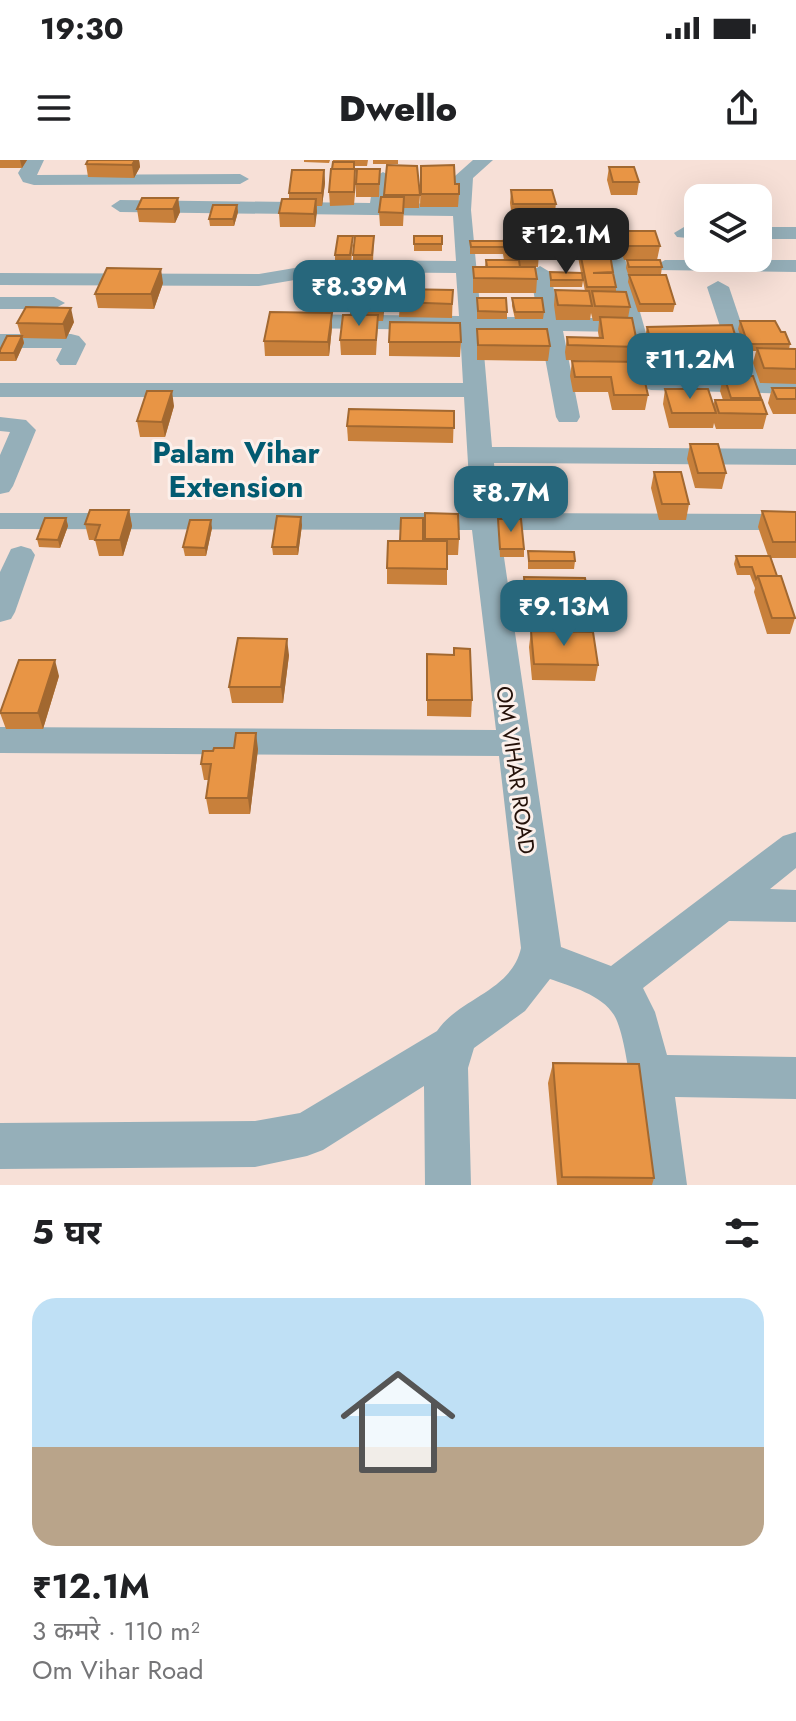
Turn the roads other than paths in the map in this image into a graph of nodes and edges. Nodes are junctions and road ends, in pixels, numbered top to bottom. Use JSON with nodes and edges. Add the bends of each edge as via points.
{"nodes":[{"id":1,"x":35,"y":160,"type":"edge"},
{"id":2,"x":245,"y":160,"type":"edge"},
{"id":3,"x":484,"y":160,"type":"edge"},
{"id":4,"x":383,"y":177,"type":"edge"},
{"id":5,"x":240,"y":179,"type":"junction"},
{"id":6,"x":120,"y":206,"type":"dead end"},
{"id":7,"x":234,"y":208,"type":"junction"},
{"id":8,"x":379,"y":209,"type":"junction"},
{"id":9,"x":462,"y":210,"type":"junction"},
{"id":10,"x":772,"y":233,"type":"edge"},
{"id":11,"x":796,"y":233,"type":"edge"},
{"id":12,"x":612,"y":248,"type":"edge"},
{"id":13,"x":665,"y":266,"type":"edge"},
{"id":14,"x":796,"y":266,"type":"edge"},
{"id":15,"x":466,"y":267,"type":"junction"},
{"id":16,"x":540,"y":272,"type":"dead end"},
{"id":17,"x":0,"y":279,"type":"edge"},
{"id":18,"x":796,"y":287,"type":"edge"},
{"id":19,"x":0,"y":303,"type":"edge"},
{"id":20,"x":54,"y":303,"type":"dead end"},
{"id":21,"x":285,"y":321,"type":"edge"},
{"id":22,"x":471,"y":323,"type":"junction"},
{"id":23,"x":551,"y":324,"type":"junction"},
{"id":24,"x":632,"y":325,"type":"junction"},
{"id":25,"x":0,"y":341,"type":"edge"},
{"id":26,"x":68,"y":360,"type":"dead end"},
{"id":27,"x":751,"y":386,"type":"junction"},
{"id":28,"x":796,"y":387,"type":"edge"},
{"id":29,"x":0,"y":390,"type":"edge"},
{"id":30,"x":475,"y":390,"type":"junction"},
{"id":31,"x":568,"y":417,"type":"dead end"},
{"id":32,"x":0,"y":424,"type":"edge"},
{"id":33,"x":480,"y":455,"type":"junction"},
{"id":34,"x":796,"y":457,"type":"edge"},
{"id":35,"x":0,"y":486,"type":"edge"},
{"id":36,"x":0,"y":521,"type":"edge"},
{"id":37,"x":485,"y":522,"type":"junction"},
{"id":38,"x":796,"y":522,"type":"edge"},
{"id":39,"x":21,"y":555,"type":"dead end"},
{"id":40,"x":0,"y":612,"type":"edge"},
{"id":41,"x":0,"y":740,"type":"edge"},
{"id":42,"x":511,"y":743,"type":"junction"},
{"id":43,"x":796,"y":847,"type":"edge"},
{"id":44,"x":722,"y":904,"type":"junction"},
{"id":45,"x":796,"y":906,"type":"edge"},
{"id":46,"x":540,"y":958,"type":"junction"},
{"id":47,"x":614,"y":987,"type":"junction"},
{"id":48,"x":452,"y":1045,"type":"junction"},
{"id":49,"x":649,"y":1076,"type":"junction"},
{"id":50,"x":796,"y":1078,"type":"edge"},
{"id":51,"x":0,"y":1146,"type":"edge"},
{"id":52,"x":448,"y":1185,"type":"edge"},
{"id":53,"x":664,"y":1185,"type":"edge"}],
"edges":[{"from":1,"to":5,"type":"street","via":[[27,173],[34,180]]},
{"from":2,"to":5,"type":"street"},
{"from":3,"to":9,"type":"street","name":"OM VIHAR ROAD","via":[[464,176]]},
{"from":4,"to":8,"type":"street"},
{"from":5,"to":7,"type":"street"},
{"from":6,"to":7,"type":"street"},
{"from":7,"to":8,"type":"street","via":[[326,202]]},
{"from":8,"to":9,"type":"street"},
{"from":9,"to":15,"type":"street","name":"OM VIHAR ROAD"},
{"from":10,"to":11,"type":"street"},
{"from":12,"to":24,"type":"street"},
{"from":13,"to":14,"type":"street"},
{"from":15,"to":17,"type":"street","via":[[342,266],[249,280]]},
{"from":15,"to":22,"type":"street","name":"OM VIHAR ROAD"},
{"from":16,"to":23,"type":"street"},
{"from":18,"to":27,"type":"street","via":[[710,288]]},
{"from":19,"to":20,"type":"street"},
{"from":21,"to":22,"type":"street"},
{"from":22,"to":23,"type":"street"},
{"from":22,"to":30,"type":"street","name":"OM VIHAR ROAD"},
{"from":23,"to":24,"type":"street"},
{"from":23,"to":31,"type":"street"},
{"from":24,"to":27,"type":"street","via":[[651,383]]},
{"from":25,"to":26,"type":"street","via":[[71,341],[75,344]]},
{"from":27,"to":28,"type":"street"},
{"from":29,"to":30,"type":"street"},
{"from":30,"to":33,"type":"street","name":"OM VIHAR ROAD"},
{"from":32,"to":35,"type":"street","via":[[23,430]]},
{"from":33,"to":34,"type":"street"},
{"from":33,"to":37,"type":"street","name":"OM VIHAR ROAD"},
{"from":36,"to":37,"type":"street"},
{"from":37,"to":38,"type":"street"},
{"from":37,"to":42,"type":"street","name":"OM VIHAR ROAD"},
{"from":39,"to":40,"type":"street"},
{"from":41,"to":42,"type":"street"},
{"from":42,"to":46,"type":"street","name":"OM VIHAR ROAD"},
{"from":43,"to":44,"type":"street"},
{"from":44,"to":45,"type":"street"},
{"from":44,"to":47,"type":"street"},
{"from":46,"to":47,"type":"street"},
{"from":46,"to":48,"type":"street","via":[[532,977]]},
{"from":47,"to":49,"type":"street","via":[[637,1014]]},
{"from":48,"to":51,"type":"street","via":[[307,1134],[255,1144]]},
{"from":48,"to":52,"type":"street","via":[[446,1068]]},
{"from":49,"to":50,"type":"street"},
{"from":49,"to":53,"type":"street"}]}
